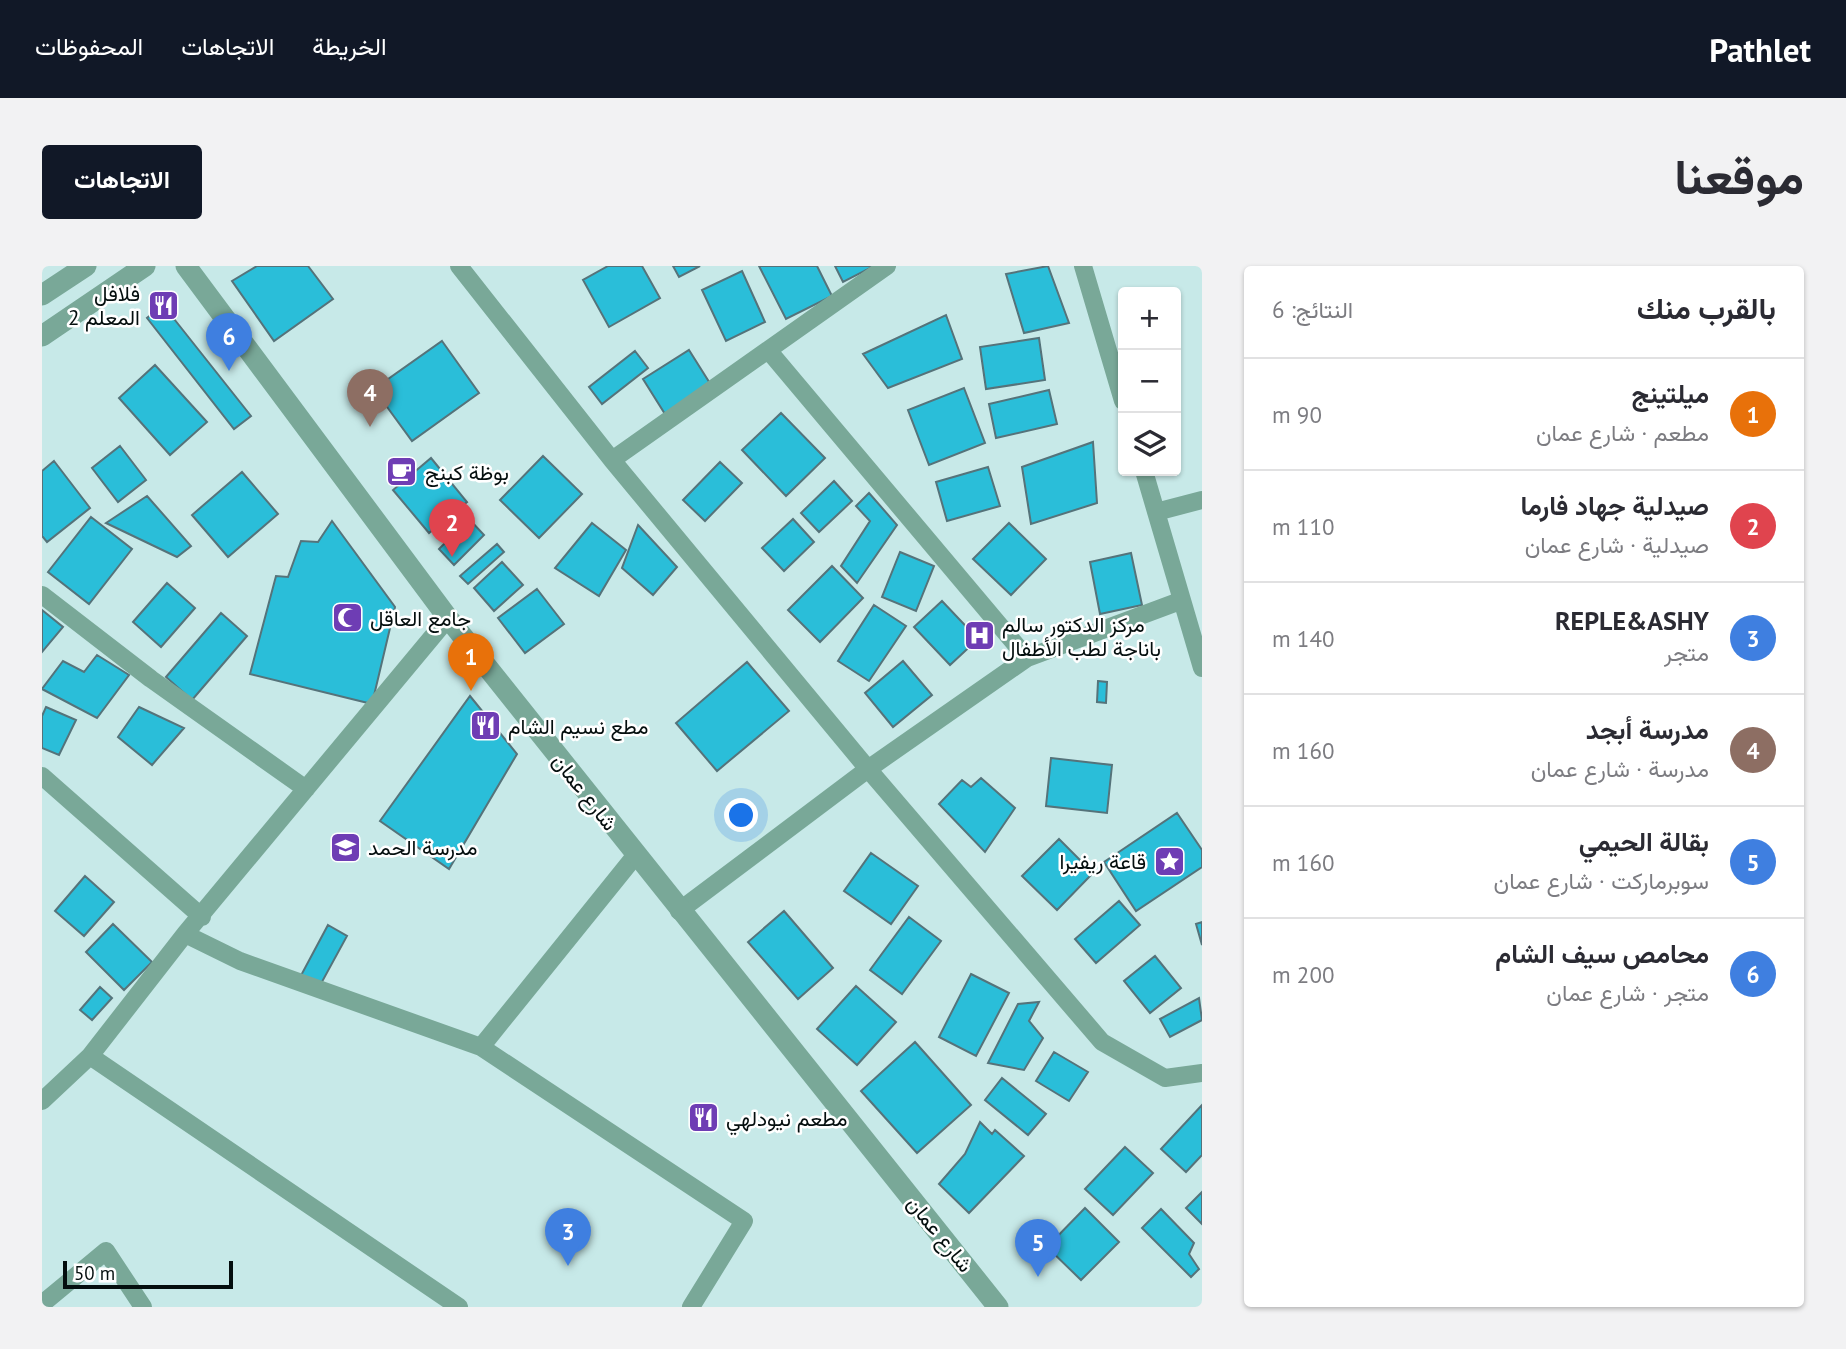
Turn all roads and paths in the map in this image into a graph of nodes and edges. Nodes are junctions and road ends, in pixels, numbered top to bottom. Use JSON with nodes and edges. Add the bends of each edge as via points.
{"nodes":[{"id":1,"x":86,"y":266,"type":"edge"},
{"id":2,"x":145,"y":266,"type":"edge"},
{"id":3,"x":186,"y":266,"type":"edge"},
{"id":4,"x":887,"y":266,"type":"edge"},
{"id":5,"x":1083,"y":266,"type":"edge"},
{"id":6,"x":469,"y":269,"type":"edge"},
{"id":7,"x":42,"y":295,"type":"edge"},
{"id":8,"x":42,"y":336,"type":"edge"},
{"id":9,"x":768,"y":350,"type":"junction"},
{"id":10,"x":1118,"y":384,"type":"edge"},
{"id":11,"x":612,"y":460,"type":"junction"},
{"id":12,"x":1145,"y":476,"type":"edge"},
{"id":13,"x":1202,"y":500,"type":"edge"},
{"id":14,"x":1156,"y":512,"type":"junction"},
{"id":15,"x":42,"y":595,"type":"edge"},
{"id":16,"x":1180,"y":601,"type":"junction"},
{"id":17,"x":448,"y":618,"type":"junction"},
{"id":18,"x":1027,"y":659,"type":"junction"},
{"id":19,"x":1202,"y":668,"type":"edge"},
{"id":20,"x":868,"y":769,"type":"junction"},
{"id":21,"x":42,"y":776,"type":"edge"},
{"id":22,"x":306,"y":789,"type":"junction"},
{"id":23,"x":635,"y":856,"type":"junction"},
{"id":24,"x":679,"y":911,"type":"junction"},
{"id":25,"x":202,"y":917,"type":"junction"},
{"id":26,"x":185,"y":934,"type":"junction"},
{"id":27,"x":481,"y":1047,"type":"junction"},
{"id":28,"x":90,"y":1056,"type":"junction"},
{"id":29,"x":1202,"y":1073,"type":"edge"},
{"id":30,"x":42,"y":1101,"type":"edge"},
{"id":31,"x":987,"y":1303,"type":"edge"},
{"id":32,"x":42,"y":1304,"type":"edge"},
{"id":33,"x":143,"y":1307,"type":"edge"},
{"id":34,"x":459,"y":1307,"type":"edge"},
{"id":35,"x":691,"y":1307,"type":"edge"}],
"edges":[{"from":1,"to":7,"type":"street"},
{"from":2,"to":8,"type":"street"},
{"from":3,"to":17,"type":"street","name":"شارع عمان"},
{"from":4,"to":9,"type":"street"},
{"from":5,"to":10,"type":"street"},
{"from":6,"to":11,"type":"street"},
{"from":9,"to":11,"type":"street"},
{"from":9,"to":18,"type":"street"},
{"from":11,"to":20,"type":"street"},
{"from":12,"to":14,"type":"street"},
{"from":13,"to":14,"type":"street"},
{"from":14,"to":16,"type":"street"},
{"from":15,"to":22,"type":"street"},
{"from":16,"to":18,"type":"street"},
{"from":16,"to":19,"type":"street"},
{"from":17,"to":22,"type":"street"},
{"from":17,"to":23,"type":"street","name":"شارع عمان"},
{"from":18,"to":20,"type":"street"},
{"from":20,"to":24,"type":"street"},
{"from":20,"to":29,"type":"street","via":[[1102,1042],[1165,1078]]},
{"from":21,"to":25,"type":"street"},
{"from":22,"to":25,"type":"street"},
{"from":23,"to":24,"type":"street","name":"شارع عمان"},
{"from":23,"to":27,"type":"street"},
{"from":24,"to":31,"type":"street","name":"شارع عمان"},
{"from":25,"to":26,"type":"street"},
{"from":26,"to":27,"type":"street","via":[[240,961]]},
{"from":26,"to":28,"type":"street"},
{"from":27,"to":35,"type":"street","via":[[744,1221]]},
{"from":28,"to":30,"type":"street"},
{"from":28,"to":34,"type":"street"},
{"from":32,"to":33,"type":"street","via":[[106,1251]]}]}
